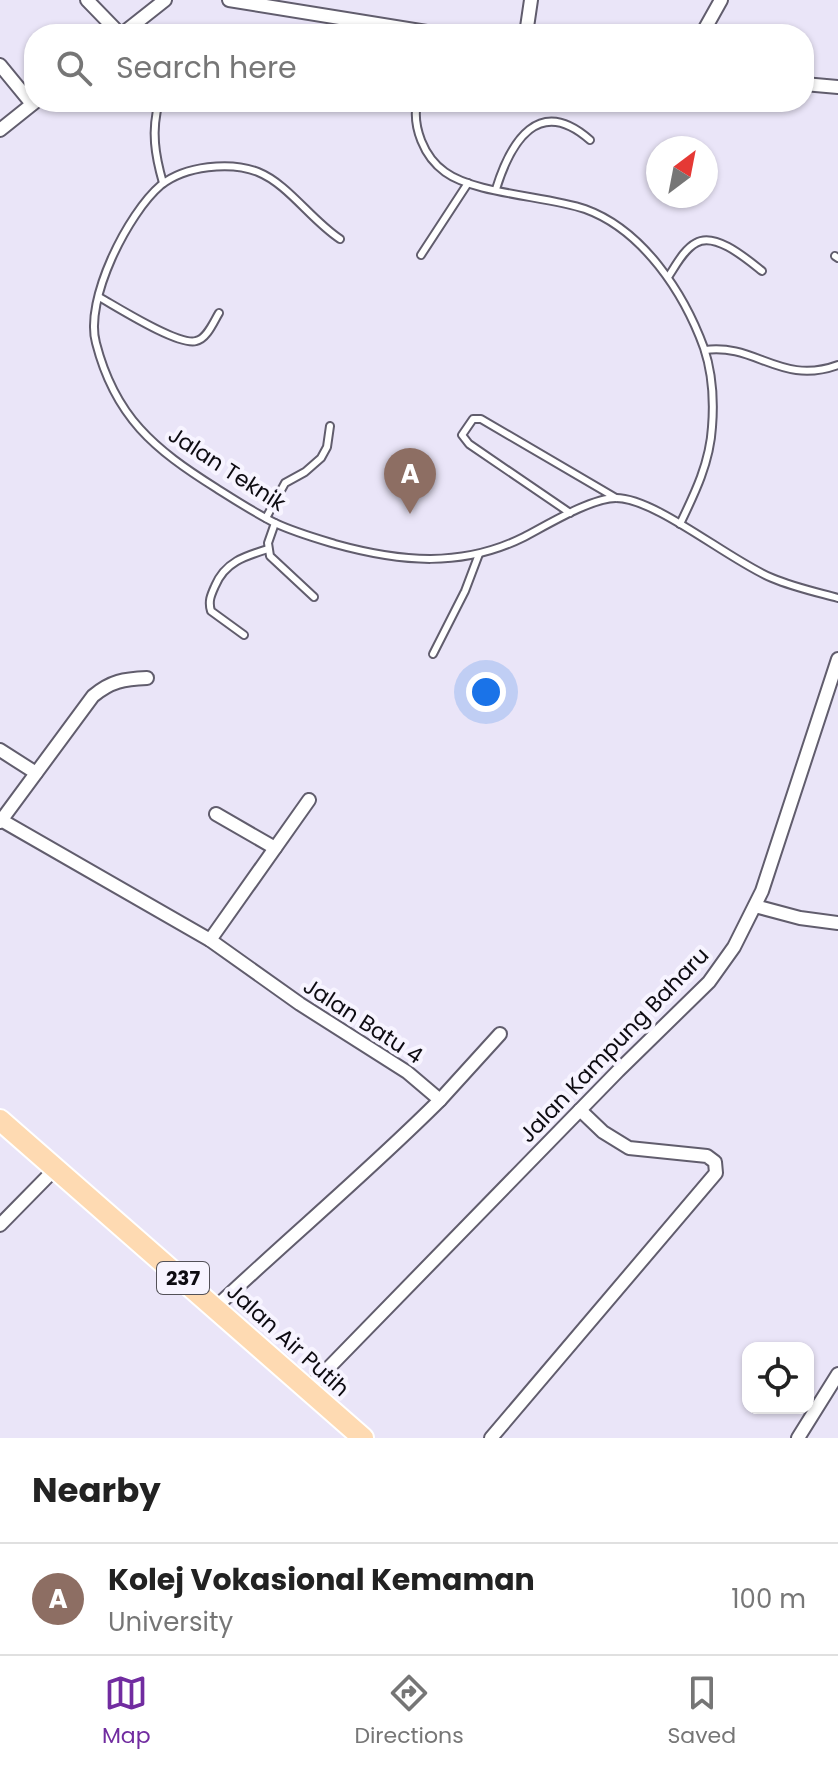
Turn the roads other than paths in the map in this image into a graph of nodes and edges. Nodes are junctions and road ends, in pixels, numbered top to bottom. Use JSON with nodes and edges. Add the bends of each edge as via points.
{"nodes":[{"id":1,"x":87,"y":0,"type":"edge"},
{"id":2,"x":165,"y":0,"type":"edge"},
{"id":3,"x":229,"y":0,"type":"edge"},
{"id":4,"x":531,"y":0,"type":"edge"},
{"id":5,"x":721,"y":0,"type":"edge"},
{"id":6,"x":111,"y":24,"type":"edge"},
{"id":7,"x":134,"y":24,"type":"edge"},
{"id":8,"x":377,"y":24,"type":"edge"},
{"id":9,"x":527,"y":24,"type":"edge"},
{"id":10,"x":708,"y":24,"type":"edge"},
{"id":11,"x":0,"y":65,"type":"edge"},
{"id":12,"x":814,"y":85,"type":"edge"},
{"id":13,"x":838,"y":87,"type":"edge"},
{"id":14,"x":24,"y":92,"type":"edge"},
{"id":15,"x":24,"y":111,"type":"edge"},
{"id":16,"x":157,"y":112,"type":"edge"},
{"id":17,"x":417,"y":112,"type":"edge"},
{"id":18,"x":0,"y":130,"type":"edge"},
{"id":19,"x":590,"y":140,"type":"dead end"},
{"id":20,"x":163,"y":183,"type":"junction"},
{"id":21,"x":468,"y":183,"type":"junction"},
{"id":22,"x":496,"y":189,"type":"junction"},
{"id":23,"x":340,"y":239,"type":"dead end"},
{"id":24,"x":421,"y":255,"type":"dead end"},
{"id":25,"x":762,"y":271,"type":"dead end"},
{"id":26,"x":668,"y":277,"type":"junction"},
{"id":27,"x":99,"y":297,"type":"junction"},
{"id":28,"x":219,"y":313,"type":"dead end"},
{"id":29,"x":705,"y":350,"type":"junction"},
{"id":30,"x":838,"y":365,"type":"edge"},
{"id":31,"x":330,"y":426,"type":"dead end"},
{"id":32,"x":616,"y":498,"type":"junction"},
{"id":33,"x":570,"y":513,"type":"junction"},
{"id":34,"x":266,"y":518,"type":"junction"},
{"id":35,"x":275,"y":523,"type":"junction"},
{"id":36,"x":680,"y":524,"type":"junction"},
{"id":37,"x":268,"y":549,"type":"junction"},
{"id":38,"x":479,"y":554,"type":"junction"},
{"id":39,"x":314,"y":597,"type":"dead end"},
{"id":40,"x":838,"y":598,"type":"edge"},
{"id":41,"x":244,"y":635,"type":"dead end"},
{"id":42,"x":433,"y":654,"type":"dead end"},
{"id":43,"x":838,"y":659,"type":"edge"},
{"id":44,"x":147,"y":678,"type":"dead end"},
{"id":45,"x":0,"y":750,"type":"edge"},
{"id":46,"x":36,"y":773,"type":"junction"},
{"id":47,"x":309,"y":800,"type":"dead end"},
{"id":48,"x":216,"y":814,"type":"dead end"},
{"id":49,"x":1,"y":821,"type":"edge"},
{"id":50,"x":275,"y":848,"type":"junction"},
{"id":51,"x":755,"y":906,"type":"junction"},
{"id":52,"x":838,"y":923,"type":"edge"},
{"id":53,"x":210,"y":940,"type":"junction"},
{"id":54,"x":500,"y":1034,"type":"dead end"},
{"id":55,"x":440,"y":1100,"type":"junction"},
{"id":56,"x":580,"y":1110,"type":"junction"},
{"id":57,"x":0,"y":1120,"type":"edge"},
{"id":58,"x":56,"y":1168,"type":"junction"},
{"id":59,"x":0,"y":1225,"type":"edge"},
{"id":60,"x":216,"y":1307,"type":"junction"},
{"id":61,"x":838,"y":1374,"type":"edge"},
{"id":62,"x":308,"y":1389,"type":"junction"},
{"id":63,"x":363,"y":1438,"type":"edge"},
{"id":64,"x":491,"y":1438,"type":"edge"},
{"id":65,"x":798,"y":1438,"type":"edge"}],
"edges":[{"from":1,"to":6,"type":"street"},
{"from":2,"to":7,"type":"street"},
{"from":3,"to":8,"type":"street"},
{"from":4,"to":9,"type":"street"},
{"from":5,"to":10,"type":"street"},
{"from":11,"to":14,"type":"street"},
{"from":12,"to":13,"type":"street"},
{"from":15,"to":18,"type":"street"},
{"from":16,"to":20,"type":"lane","via":[[153,135]]},
{"from":17,"to":21,"type":"lane","via":[[423,146],[446,173]]},
{"from":19,"to":22,"type":"lane","via":[[556,121],[531,128],[510,153]]},
{"from":20,"to":23,"type":"lane","via":[[211,168],[256,171]]},
{"from":20,"to":27,"type":"lane","name":"Jalan Teknik","via":[[123,236]]},
{"from":21,"to":22,"type":"lane"},
{"from":21,"to":24,"type":"lane"},
{"from":22,"to":26,"type":"lane","via":[[598,215],[635,240]]},
{"from":25,"to":26,"type":"lane","via":[[720,243],[700,241]]},
{"from":26,"to":29,"type":"lane"},
{"from":27,"to":28,"type":"lane","via":[[192,342],[203,338]]},
{"from":27,"to":34,"type":"lane","name":"Jalan Teknik","via":[[94,338],[104,370],[133,423],[186,469]]},
{"from":29,"to":30,"type":"lane","via":[[729,348],[796,372]]},
{"from":29,"to":36,"type":"lane","via":[[712,428],[701,482]]},
{"from":31,"to":34,"type":"lane","via":[[321,458],[285,483]]},
{"from":32,"to":33,"type":"lane","name":"Jalan Teknik"},
{"from":32,"to":33,"type":"lane","via":[[481,419],[467,424],[462,435],[469,444]]},
{"from":32,"to":36,"type":"lane","via":[[647,506]]},
{"from":33,"to":38,"type":"lane","name":"Jalan Teknik"},
{"from":34,"to":35,"type":"lane","name":"Jalan Teknik"},
{"from":35,"to":37,"type":"lane"},
{"from":35,"to":38,"type":"lane","name":"Jalan Teknik","via":[[362,551],[410,560]]},
{"from":36,"to":40,"type":"lane","via":[[771,578]]},
{"from":37,"to":39,"type":"lane"},
{"from":37,"to":41,"type":"lane","via":[[230,564],[209,600],[218,618]]},
{"from":38,"to":42,"type":"lane"},
{"from":43,"to":51,"type":"street","name":"Jalan Kampung Baharu"},
{"from":44,"to":46,"type":"street","via":[[121,679],[93,696]]},
{"from":45,"to":46,"type":"street"},
{"from":46,"to":49,"type":"street"},
{"from":47,"to":50,"type":"street"},
{"from":48,"to":50,"type":"street"},
{"from":49,"to":53,"type":"street","name":"Jalan Batu 4"},
{"from":50,"to":53,"type":"street"},
{"from":51,"to":52,"type":"street"},
{"from":51,"to":56,"type":"street","name":"Jalan Kampung Baharu","via":[[709,982]]},
{"from":53,"to":55,"type":"street","name":"Jalan Batu 4","via":[[407,1072]]},
{"from":54,"to":55,"type":"street"},
{"from":55,"to":60,"type":"street"},
{"from":56,"to":62,"type":"street","name":"Jalan Kampung Baharu"},
{"from":56,"to":64,"type":"street","via":[[622,1146],[707,1156],[715,1162],[716,1173]]},
{"from":57,"to":58,"type":"main road","name":"Jalan Air Putih","number":"237"},
{"from":58,"to":59,"type":"street"},
{"from":58,"to":60,"type":"main road","name":"Jalan Air Putih","number":"237"},
{"from":60,"to":62,"type":"main road","name":"Jalan Air Putih","number":"237"},
{"from":61,"to":65,"type":"street"},
{"from":62,"to":63,"type":"main road","name":"Jalan Air Putih","number":"237"}]}
